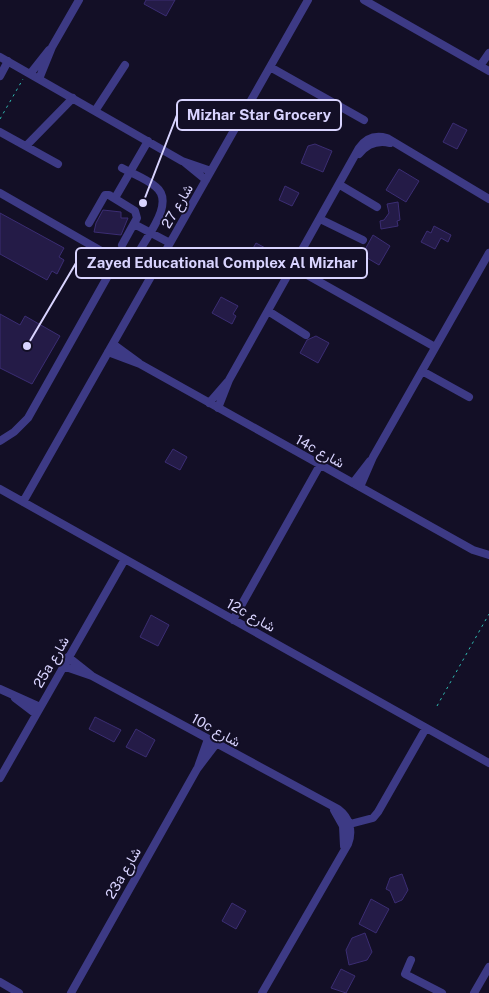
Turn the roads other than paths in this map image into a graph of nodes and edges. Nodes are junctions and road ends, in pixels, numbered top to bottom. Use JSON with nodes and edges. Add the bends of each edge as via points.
{"nodes":[{"id":1,"x":79,"y":0,"type":"edge"},
{"id":2,"x":308,"y":0,"type":"edge"},
{"id":3,"x":364,"y":0,"type":"edge"},
{"id":4,"x":52,"y":47,"type":"junction"},
{"id":5,"x":489,"y":53,"type":"edge"},
{"id":6,"x":0,"y":57,"type":"edge"},
{"id":7,"x":8,"y":62,"type":"junction"},
{"id":8,"x":125,"y":65,"type":"dead end"},
{"id":9,"x":270,"y":67,"type":"junction"},
{"id":10,"x":486,"y":68,"type":"edge"},
{"id":11,"x":29,"y":73,"type":"junction"},
{"id":12,"x":0,"y":76,"type":"edge"},
{"id":13,"x":40,"y":79,"type":"junction"},
{"id":14,"x":73,"y":98,"type":"junction"},
{"id":15,"x":95,"y":111,"type":"junction"},
{"id":16,"x":364,"y":120,"type":"dead end"},
{"id":17,"x":0,"y":132,"type":"edge"},
{"id":18,"x":148,"y":141,"type":"junction"},
{"id":19,"x":26,"y":146,"type":"junction"},
{"id":20,"x":182,"y":160,"type":"junction"},
{"id":21,"x":58,"y":164,"type":"dead end"},
{"id":22,"x":126,"y":170,"type":"junction"},
{"id":23,"x":211,"y":171,"type":"junction"},
{"id":24,"x":206,"y":180,"type":"junction"},
{"id":25,"x":340,"y":185,"type":"junction"},
{"id":26,"x":0,"y":193,"type":"edge"},
{"id":27,"x":488,"y":197,"type":"edge"},
{"id":28,"x":114,"y":198,"type":"junction"},
{"id":29,"x":377,"y":207,"type":"dead end"},
{"id":30,"x":320,"y":219,"type":"junction"},
{"id":31,"x":89,"y":222,"type":"dead end"},
{"id":32,"x":134,"y":224,"type":"junction"},
{"id":33,"x":149,"y":232,"type":"junction"},
{"id":34,"x":363,"y":240,"type":"dead end"},
{"id":35,"x":170,"y":243,"type":"junction"},
{"id":36,"x":122,"y":245,"type":"dead end"},
{"id":37,"x":140,"y":250,"type":"dead end"},
{"id":38,"x":489,"y":253,"type":"edge"},
{"id":39,"x":481,"y":266,"type":"junction"},
{"id":40,"x":293,"y":267,"type":"junction"},
{"id":41,"x":489,"y":271,"type":"edge"},
{"id":42,"x":268,"y":311,"type":"junction"},
{"id":43,"x":306,"y":335,"type":"dead end"},
{"id":44,"x":113,"y":344,"type":"junction"},
{"id":45,"x":435,"y":347,"type":"junction"},
{"id":46,"x":108,"y":352,"type":"junction"},
{"id":47,"x":140,"y":364,"type":"junction"},
{"id":48,"x":422,"y":371,"type":"junction"},
{"id":49,"x":229,"y":380,"type":"junction"},
{"id":50,"x":469,"y":397,"type":"dead end"},
{"id":51,"x":209,"y":403,"type":"junction"},
{"id":52,"x":218,"y":408,"type":"junction"},
{"id":53,"x":0,"y":441,"type":"edge"},
{"id":54,"x":320,"y":465,"type":"junction"},
{"id":55,"x":356,"y":485,"type":"junction"},
{"id":56,"x":0,"y":489,"type":"edge"},
{"id":57,"x":23,"y":502,"type":"junction"},
{"id":58,"x":489,"y":555,"type":"edge"},
{"id":59,"x":124,"y":558,"type":"junction"},
{"id":60,"x":233,"y":620,"type":"junction"},
{"id":61,"x":68,"y":657,"type":"junction"},
{"id":62,"x":63,"y":666,"type":"junction"},
{"id":63,"x":92,"y":676,"type":"junction"},
{"id":64,"x":0,"y":689,"type":"edge"},
{"id":65,"x":14,"y":697,"type":"junction"},
{"id":66,"x":40,"y":707,"type":"junction"},
{"id":67,"x":36,"y":714,"type":"junction"},
{"id":68,"x":426,"y":728,"type":"junction"},
{"id":69,"x":208,"y":739,"type":"junction"},
{"id":70,"x":216,"y":744,"type":"junction"},
{"id":71,"x":489,"y":763,"type":"edge"},
{"id":72,"x":197,"y":769,"type":"junction"},
{"id":73,"x":0,"y":778,"type":"edge"},
{"id":74,"x":347,"y":825,"type":"junction"},
{"id":75,"x":411,"y":960,"type":"dead end"},
{"id":76,"x":489,"y":967,"type":"edge"},
{"id":77,"x":0,"y":982,"type":"edge"},
{"id":78,"x":70,"y":992,"type":"edge"},
{"id":79,"x":20,"y":993,"type":"edge"},
{"id":80,"x":262,"y":993,"type":"edge"},
{"id":81,"x":442,"y":993,"type":"edge"},
{"id":82,"x":474,"y":993,"type":"edge"}],
"edges":[{"from":1,"to":4,"type":"street"},
{"from":2,"to":9,"type":"street","name":"شارع 27"},
{"from":3,"to":10,"type":"street"},
{"from":4,"to":11,"type":"street"},
{"from":4,"to":13,"type":"street"},
{"from":5,"to":10,"type":"street"},
{"from":6,"to":7,"type":"street"},
{"from":7,"to":11,"type":"street"},
{"from":7,"to":12,"type":"street"},
{"from":8,"to":15,"type":"street"},
{"from":9,"to":16,"type":"street"},
{"from":9,"to":23,"type":"street","name":"شارع 27"},
{"from":11,"to":13,"type":"street"},
{"from":13,"to":14,"type":"street"},
{"from":14,"to":15,"type":"street"},
{"from":14,"to":19,"type":"street"},
{"from":15,"to":18,"type":"street"},
{"from":17,"to":19,"type":"street"},
{"from":18,"to":20,"type":"street"},
{"from":18,"to":22,"type":"street"},
{"from":19,"to":21,"type":"street"},
{"from":20,"to":23,"type":"street"},
{"from":20,"to":24,"type":"street"},
{"from":22,"to":28,"type":"street"},
{"from":22,"to":33,"type":"street","via":[[156,187],[162,197],[162,209]]},
{"from":23,"to":24,"type":"street","name":"شارع 27"},
{"from":24,"to":35,"type":"street","name":"شارع 27"},
{"from":25,"to":27,"type":"street","via":[[366,147],[386,142]]},
{"from":25,"to":29,"type":"street"},
{"from":25,"to":30,"type":"street"},
{"from":26,"to":53,"type":"street","via":[[103,252],[111,265],[109,274],[28,418]]},
{"from":28,"to":31,"type":"street","via":[[104,196]]},
{"from":28,"to":32,"type":"street","via":[[136,213]]},
{"from":30,"to":34,"type":"street"},
{"from":30,"to":40,"type":"street"},
{"from":32,"to":33,"type":"street"},
{"from":32,"to":36,"type":"street"},
{"from":33,"to":35,"type":"street"},
{"from":33,"to":37,"type":"street"},
{"from":35,"to":44,"type":"street","name":"شارع 27"},
{"from":38,"to":39,"type":"street"},
{"from":39,"to":41,"type":"street"},
{"from":39,"to":45,"type":"street"},
{"from":40,"to":42,"type":"street"},
{"from":40,"to":45,"type":"street"},
{"from":42,"to":43,"type":"street"},
{"from":42,"to":49,"type":"street"},
{"from":44,"to":46,"type":"street","name":"شارع 27"},
{"from":44,"to":47,"type":"street","name":"14c شارع"},
{"from":45,"to":48,"type":"street"},
{"from":46,"to":47,"type":"street","name":"14c شارع"},
{"from":46,"to":57,"type":"street","name":"شارع 27"},
{"from":47,"to":51,"type":"street","name":"14c شارع"},
{"from":48,"to":50,"type":"street"},
{"from":48,"to":55,"type":"street"},
{"from":49,"to":51,"type":"street"},
{"from":49,"to":52,"type":"street"},
{"from":51,"to":52,"type":"street","name":"14c شارع"},
{"from":52,"to":54,"type":"street","name":"14c شارع"},
{"from":54,"to":55,"type":"street","name":"14c شارع"},
{"from":54,"to":60,"type":"street"},
{"from":55,"to":58,"type":"street","name":"14c شارع","via":[[472,550]]},
{"from":56,"to":57,"type":"street","name":"12c شارع"},
{"from":57,"to":59,"type":"street","name":"12c شارع"},
{"from":59,"to":60,"type":"street","name":"12c شارع"},
{"from":59,"to":61,"type":"street","name":"25a شارع"},
{"from":60,"to":68,"type":"street","name":"12c شارع"},
{"from":61,"to":62,"type":"street","name":"25a شارع"},
{"from":61,"to":63,"type":"street","name":"10c شارع"},
{"from":62,"to":63,"type":"street","name":"10c شارع"},
{"from":62,"to":66,"type":"street","name":"25a شارع"},
{"from":63,"to":69,"type":"street","name":"10c شارع"},
{"from":64,"to":65,"type":"street"},
{"from":65,"to":66,"type":"street"},
{"from":65,"to":67,"type":"street"},
{"from":66,"to":67,"type":"street","name":"25a شارع"},
{"from":67,"to":73,"type":"street","name":"25a شارع"},
{"from":68,"to":71,"type":"street","name":"12c شارع"},
{"from":68,"to":74,"type":"street","via":[[378,812],[372,818]]},
{"from":69,"to":70,"type":"street","name":"10c شارع"},
{"from":69,"to":72,"type":"street","name":"23a شارع"},
{"from":70,"to":72,"type":"street","name":"23a شارع"},
{"from":70,"to":74,"type":"street","name":"10c شارع","via":[[342,812]]},
{"from":72,"to":78,"type":"street","name":"23a شارع"},
{"from":74,"to":80,"type":"street","via":[[342,852]]},
{"from":75,"to":81,"type":"street","via":[[405,974]]},
{"from":76,"to":82,"type":"street"},
{"from":77,"to":79,"type":"street"}]}
